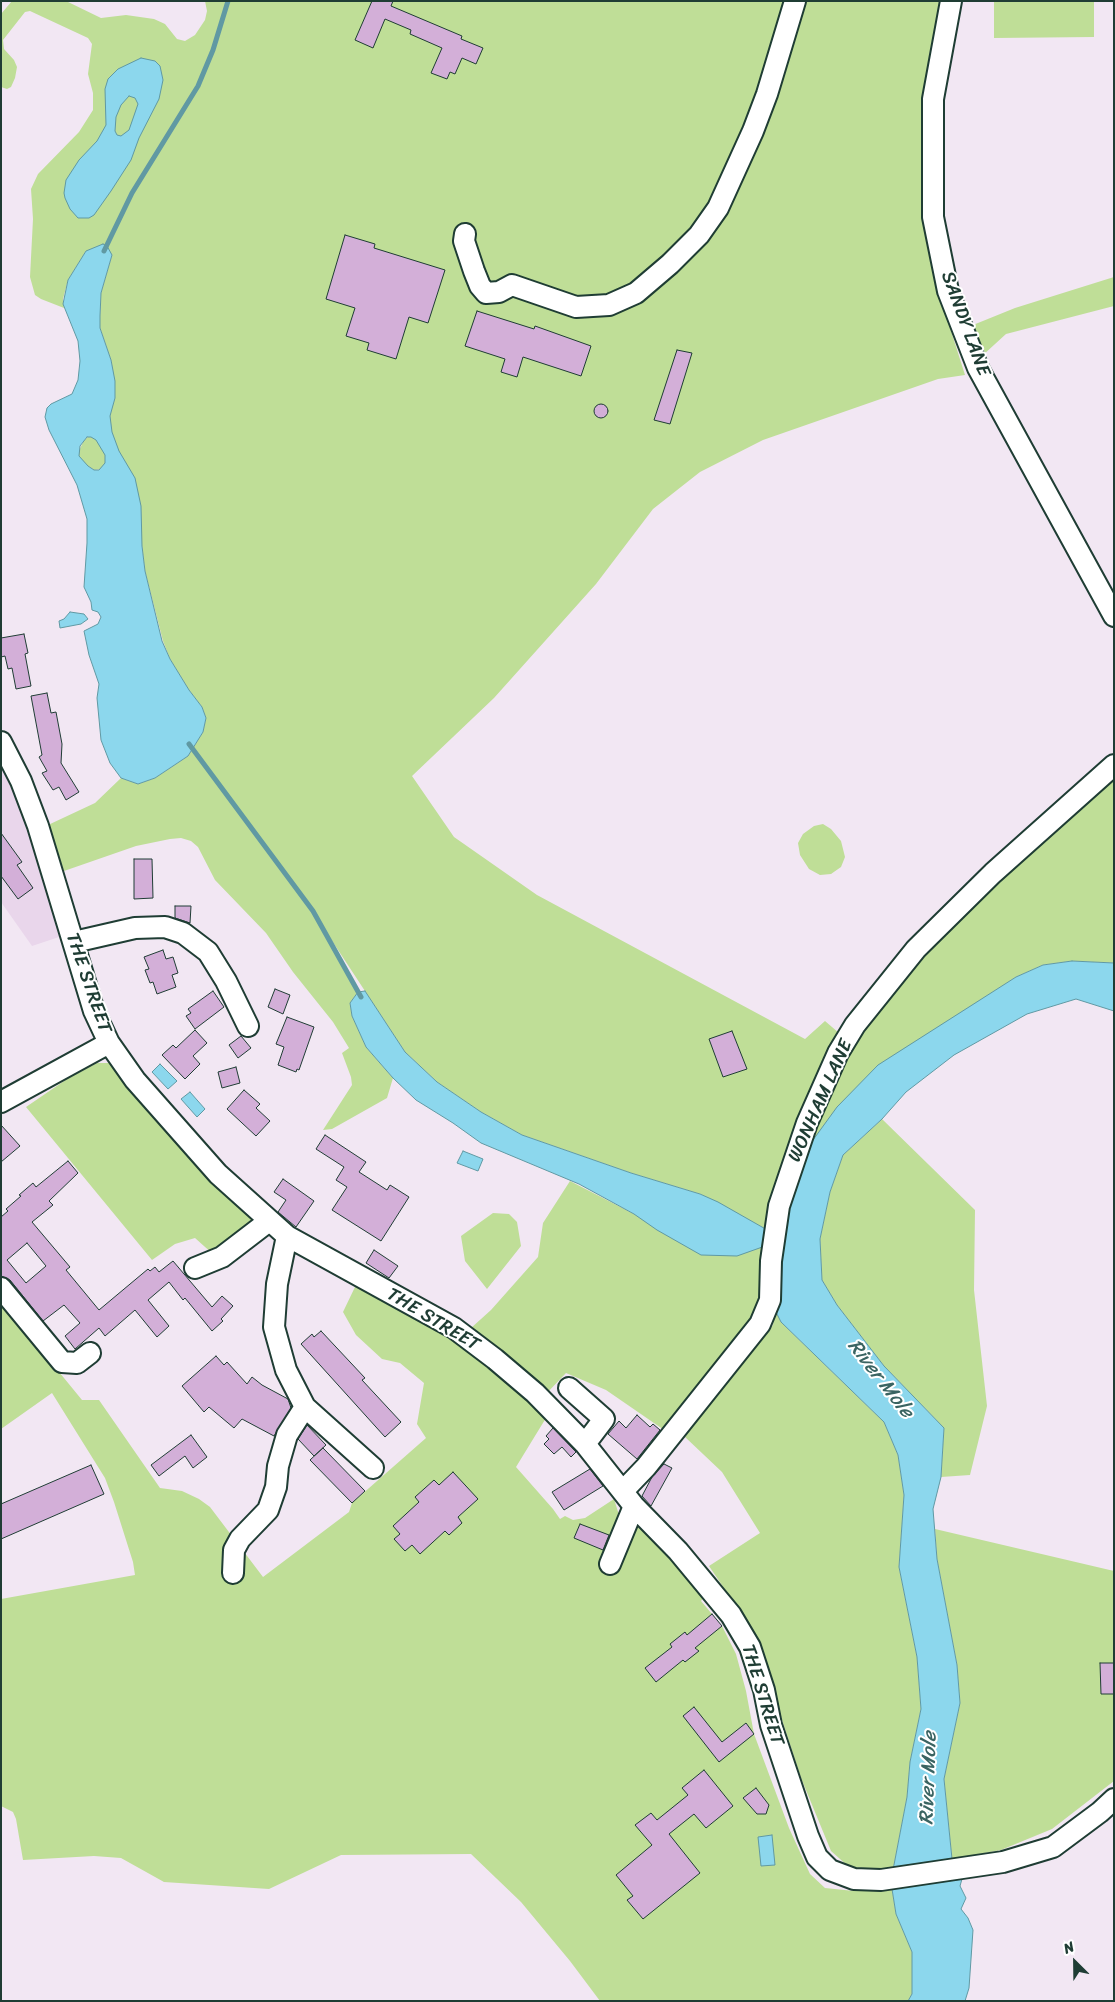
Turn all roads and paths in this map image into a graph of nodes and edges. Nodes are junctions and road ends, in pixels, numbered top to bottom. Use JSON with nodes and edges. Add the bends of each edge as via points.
{"nodes":[{"id":1,"x":795,"y":1,"type":"edge"},
{"id":2,"x":951,"y":1,"type":"edge"},
{"id":3,"x":465,"y":234,"type":"dead end"},
{"id":4,"x":1114,"y":616,"type":"edge"},
{"id":5,"x":1,"y":742,"type":"edge"},
{"id":6,"x":1114,"y":765,"type":"edge"},
{"id":7,"x":74,"y":942,"type":"junction"},
{"id":8,"x":248,"y":1026,"type":"dead end"},
{"id":9,"x":109,"y":1043,"type":"junction"},
{"id":10,"x":1,"y":1102,"type":"edge"},
{"id":11,"x":268,"y":1221,"type":"junction"},
{"id":12,"x":287,"y":1236,"type":"junction"},
{"id":13,"x":195,"y":1268,"type":"dead end"},
{"id":14,"x":1,"y":1288,"type":"edge"},
{"id":15,"x":90,"y":1353,"type":"dead end"},
{"id":16,"x":569,"y":1388,"type":"dead end"},
{"id":17,"x":305,"y":1407,"type":"junction"},
{"id":18,"x":585,"y":1444,"type":"junction"},
{"id":19,"x":373,"y":1468,"type":"dead end"},
{"id":20,"x":628,"y":1498,"type":"junction"},
{"id":21,"x":610,"y":1564,"type":"dead end"},
{"id":22,"x":234,"y":1573,"type":"dead end"},
{"id":23,"x":1114,"y":1799,"type":"edge"}],
"edges":[{"from":1,"to":3,"type":"street","via":[[767,94],[718,208],[699,236],[636,293],[609,305],[576,307],[512,285],[499,292],[486,293],[480,286],[464,241]]},
{"from":2,"to":4,"type":"street","name":"SANDY LANE","via":[[934,99],[933,217],[948,291],[978,368]]},
{"from":5,"to":7,"type":"street","name":"THE STREET","via":[[21,781]]},
{"from":6,"to":20,"type":"street","name":"WONHAM LANE","via":[[993,874],[916,950],[855,1025],[838,1053],[807,1124],[779,1206],[771,1262],[770,1300],[760,1324],[646,1467]]},
{"from":7,"to":8,"type":"street","via":[[136,928],[165,927],[183,933],[208,952]]},
{"from":7,"to":9,"type":"street","name":"THE STREET","via":[[94,1011]]},
{"from":9,"to":10,"type":"street"},
{"from":9,"to":11,"type":"street","name":"THE STREET","via":[[135,1080],[212,1168]]},
{"from":11,"to":12,"type":"street","name":"THE STREET"},
{"from":11,"to":13,"type":"street","via":[[222,1257]]},
{"from":12,"to":17,"type":"street","via":[[277,1284],[274,1327],[286,1370]]},
{"from":12,"to":18,"type":"street","name":"THE STREET","via":[[454,1328],[535,1393]]},
{"from":14,"to":15,"type":"street","via":[[62,1362],[78,1363]]},
{"from":16,"to":18,"type":"street","via":[[604,1419]]},
{"from":17,"to":19,"type":"street"},
{"from":17,"to":22,"type":"street","via":[[287,1435],[268,1510],[240,1539],[234,1550]]},
{"from":18,"to":20,"type":"street","name":"THE STREET"},
{"from":20,"to":21,"type":"street"},
{"from":20,"to":23,"type":"street","name":"THE STREET","via":[[732,1615],[750,1647],[764,1690],[770,1725],[808,1836],[817,1857],[830,1870],[854,1879],[881,1880],[1003,1862],[1053,1847]]}]}
